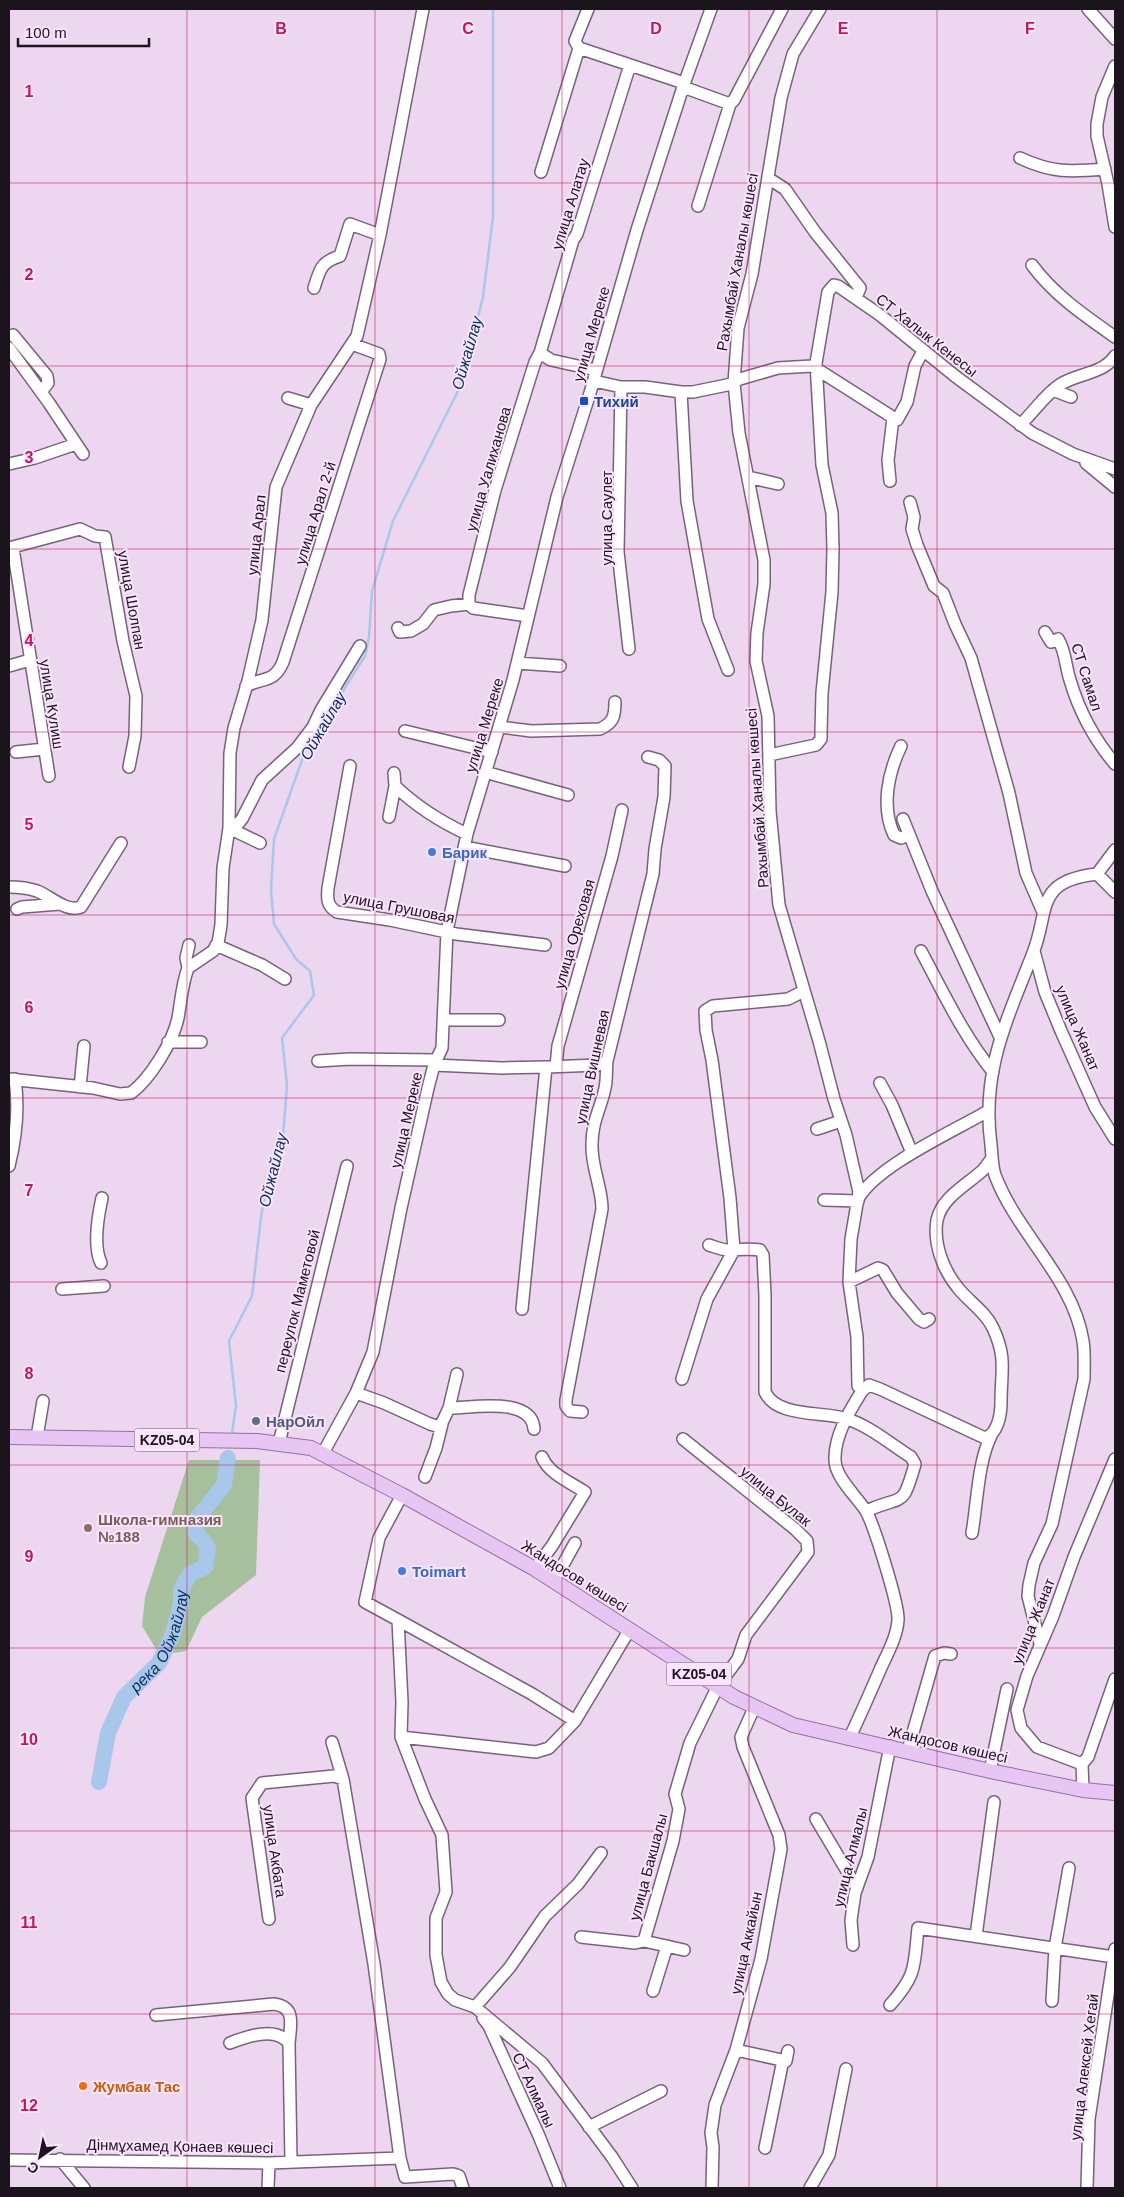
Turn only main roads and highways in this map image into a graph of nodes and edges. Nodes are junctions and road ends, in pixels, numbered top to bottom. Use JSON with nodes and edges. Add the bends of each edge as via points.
{"nodes":[{"id":1,"x":9,"y":1437,"type":"edge"},
{"id":2,"x":1115,"y":1793,"type":"edge"}],
"edges":[{"from":1,"to":2,"type":"main road","name":"Жандосов көшесі","number":"KZ05-04","via":[[279,1443],[311,1448],[535,1569],[754,1708],[793,1725],[990,1771],[1082,1790]]}]}
